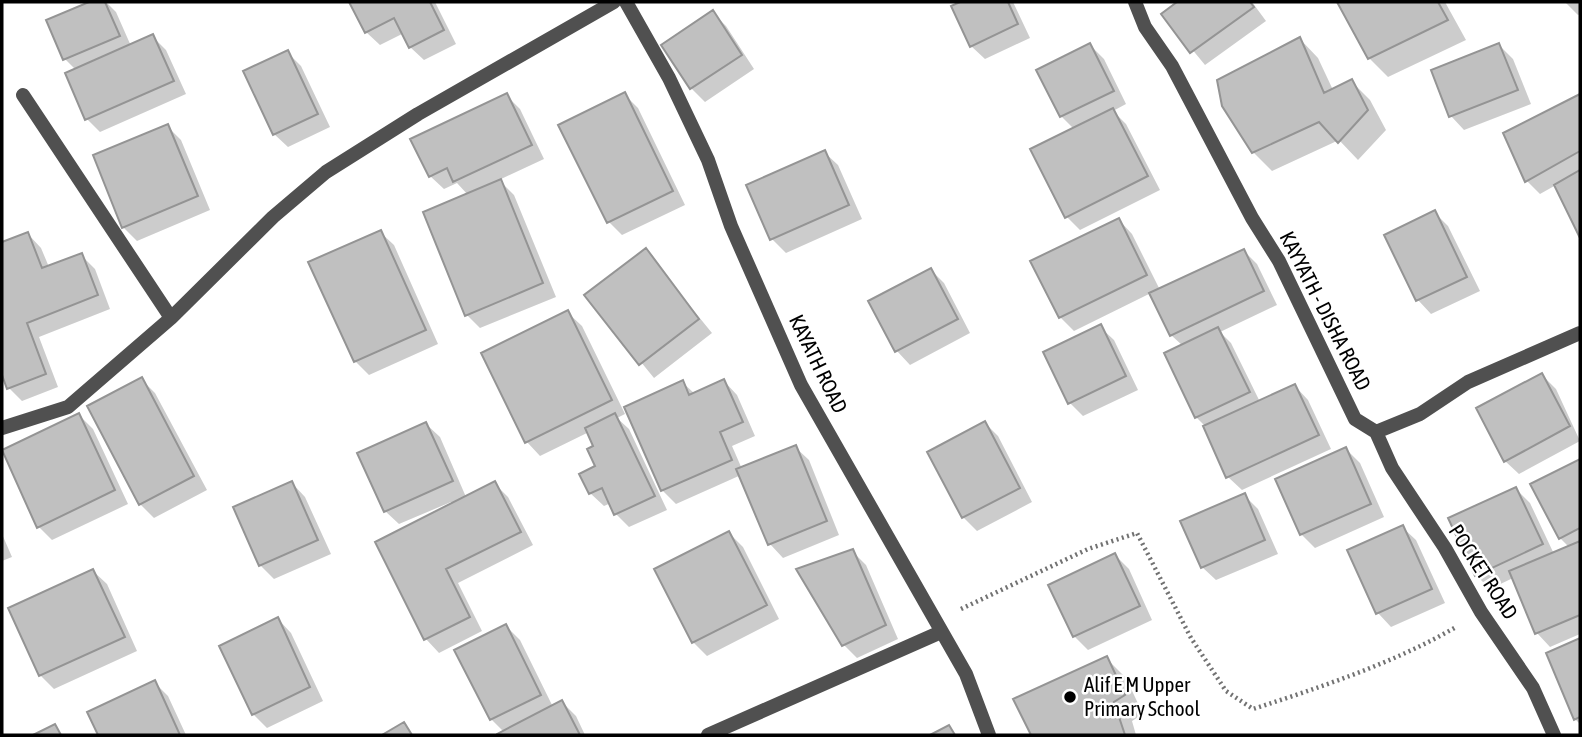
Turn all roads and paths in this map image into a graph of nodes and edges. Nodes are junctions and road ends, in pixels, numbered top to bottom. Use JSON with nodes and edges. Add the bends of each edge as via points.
{"nodes":[{"id":1,"x":614,"y":2,"type":"edge"},
{"id":2,"x":626,"y":2,"type":"edge"},
{"id":3,"x":1135,"y":2,"type":"edge"},
{"id":4,"x":23,"y":95,"type":"dead end"},
{"id":5,"x":171,"y":318,"type":"junction"},
{"id":6,"x":1580,"y":333,"type":"edge"},
{"id":7,"x":2,"y":428,"type":"edge"},
{"id":8,"x":1376,"y":432,"type":"junction"},
{"id":9,"x":1481,"y":612,"type":"junction"},
{"id":10,"x":938,"y":625,"type":"junction"},
{"id":11,"x":708,"y":735,"type":"edge"},
{"id":12,"x":989,"y":735,"type":"edge"},
{"id":13,"x":1554,"y":735,"type":"edge"}],
"edges":[{"from":1,"to":5,"type":"street","via":[[326,172],[273,216]]},
{"from":2,"to":10,"type":"street","name":"KAYATH ROAD","via":[[708,160],[731,226],[801,385]]},
{"from":3,"to":8,"type":"street","name":"KAYYATH - DISHA ROAD","via":[[1284,271],[1355,419]]},
{"from":4,"to":5,"type":"street"},
{"from":5,"to":7,"type":"street","via":[[68,407]]},
{"from":6,"to":8,"type":"street","via":[[1468,383],[1420,414]]},
{"from":8,"to":9,"type":"street","name":"POCKET ROAD","via":[[1392,468]]},
{"from":9,"to":10,"type":"path","via":[[1437,638],[1253,709],[1226,691],[1191,638],[1137,533],[1088,549]]},
{"from":9,"to":13,"type":"street","name":"POCKET ROAD","via":[[1533,688]]},
{"from":10,"to":11,"type":"street"},
{"from":10,"to":12,"type":"street","name":"KAYATH ROAD","via":[[966,674]]}]}
